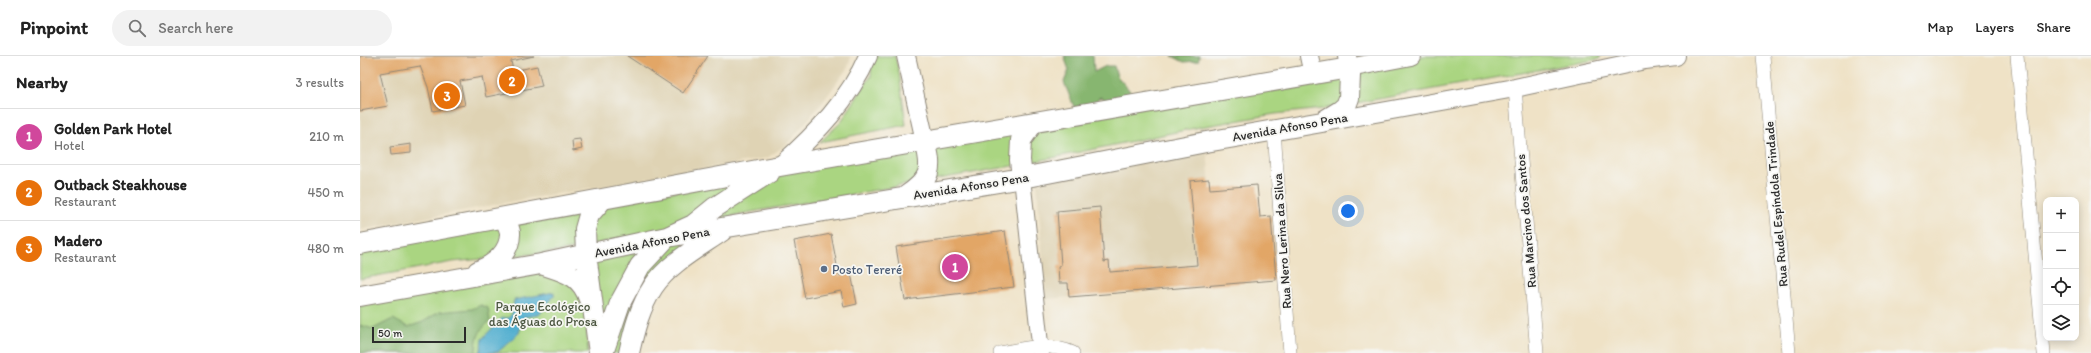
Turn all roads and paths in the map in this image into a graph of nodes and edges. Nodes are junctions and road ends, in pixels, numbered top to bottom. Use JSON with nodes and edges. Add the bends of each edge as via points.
{"nodes":[{"id":1,"x":858,"y":56,"type":"edge"},
{"id":2,"x":868,"y":56,"type":"edge"},
{"id":3,"x":906,"y":56,"type":"edge"},
{"id":4,"x":1309,"y":56,"type":"edge"},
{"id":5,"x":1411,"y":56,"type":"edge"},
{"id":6,"x":1676,"y":56,"type":"edge"},
{"id":7,"x":1763,"y":56,"type":"edge"},
{"id":8,"x":2017,"y":56,"type":"edge"},
{"id":9,"x":1643,"y":58,"type":"edge"},
{"id":10,"x":1348,"y":62,"type":"edge"},
{"id":11,"x":1610,"y":62,"type":"edge"},
{"id":12,"x":1312,"y":75,"type":"junction"},
{"id":13,"x":851,"y":86,"type":"junction"},
{"id":14,"x":1515,"y":88,"type":"junction"},
{"id":15,"x":1034,"y":122,"type":"junction"},
{"id":16,"x":1322,"y":122,"type":"junction"},
{"id":17,"x":1274,"y":130,"type":"junction"},
{"id":18,"x":925,"y":141,"type":"junction"},
{"id":19,"x":780,"y":166,"type":"junction"},
{"id":20,"x":1022,"y":178,"type":"junction"},
{"id":21,"x":906,"y":196,"type":"junction"},
{"id":22,"x":602,"y":200,"type":"junction"},
{"id":23,"x":505,"y":217,"type":"junction"},
{"id":24,"x":728,"y":227,"type":"junction"},
{"id":25,"x":667,"y":237,"type":"junction"},
{"id":26,"x":360,"y":244,"type":"edge"},
{"id":27,"x":586,"y":254,"type":"junction"},
{"id":28,"x":541,"y":264,"type":"junction"},
{"id":29,"x":458,"y":279,"type":"junction"},
{"id":30,"x":360,"y":296,"type":"edge"},
{"id":31,"x":594,"y":314,"type":"junction"},
{"id":32,"x":1041,"y":349,"type":"edge"},
{"id":33,"x":599,"y":353,"type":"edge"},
{"id":34,"x":603,"y":353,"type":"edge"},
{"id":35,"x":629,"y":353,"type":"edge"},
{"id":36,"x":1000,"y":353,"type":"edge"},
{"id":37,"x":1073,"y":353,"type":"edge"},
{"id":38,"x":1290,"y":353,"type":"edge"},
{"id":39,"x":1537,"y":353,"type":"edge"},
{"id":40,"x":1789,"y":353,"type":"edge"},
{"id":41,"x":2044,"y":353,"type":"edge"}],
"edges":[{"from":1,"to":13,"type":"street"},
{"from":2,"to":13,"type":"main road"},
{"from":3,"to":18,"type":"main road"},
{"from":4,"to":12,"type":"main road"},
{"from":5,"to":10,"type":"main road"},
{"from":6,"to":9,"type":"main road","name":"Avenida Afonso Pena"},
{"from":7,"to":40,"type":"street","name":"Rua Rudel Espíndola Trindade"},
{"from":8,"to":41,"type":"street"},
{"from":9,"to":11,"type":"main road","name":"Avenida Afonso Pena"},
{"from":10,"to":12,"type":"main road"},
{"from":10,"to":16,"type":"main road","via":[[1349,98],[1346,106]]},
{"from":11,"to":14,"type":"main road","name":"Avenida Afonso Pena"},
{"from":12,"to":15,"type":"main road"},
{"from":13,"to":19,"type":"main road","via":[[808,141]]},
{"from":14,"to":16,"type":"main road","name":"Avenida Afonso Pena"},
{"from":14,"to":39,"type":"street","name":"Rua Marcino dos Santos"},
{"from":15,"to":18,"type":"main road"},
{"from":15,"to":20,"type":"main road","via":[[1021,140]]},
{"from":16,"to":17,"type":"main road","name":"Avenida Afonso Pena"},
{"from":17,"to":20,"type":"main road","name":"Avenida Afonso Pena"},
{"from":17,"to":38,"type":"street","name":"Rua Nero Lerina da Silva"},
{"from":18,"to":19,"type":"main road"},
{"from":18,"to":21,"type":"main road","via":[[929,153],[927,177],[922,185]]},
{"from":19,"to":22,"type":"main road"},
{"from":19,"to":25,"type":"main road","via":[[714,208],[693,225]]},
{"from":20,"to":21,"type":"main road","name":"Avenida Afonso Pena"},
{"from":20,"to":32,"type":"street"},
{"from":21,"to":24,"type":"main road","name":"Avenida Afonso Pena"},
{"from":22,"to":23,"type":"main road"},
{"from":22,"to":27,"type":"main road","via":[[586,222]]},
{"from":23,"to":26,"type":"main road"},
{"from":23,"to":29,"type":"main road","via":[[510,232],[502,254],[489,267]]},
{"from":24,"to":25,"type":"main road","name":"Avenida Afonso Pena"},
{"from":24,"to":35,"type":"main road","via":[[673,267],[654,287],[636,323]]},
{"from":25,"to":27,"type":"main road","name":"Avenida Afonso Pena"},
{"from":25,"to":34,"type":"main road","via":[[640,266],[629,284]]},
{"from":27,"to":28,"type":"main road","name":"Avenida Afonso Pena"},
{"from":27,"to":31,"type":"main road"},
{"from":28,"to":29,"type":"main road","name":"Avenida Afonso Pena"},
{"from":28,"to":31,"type":"main road","via":[[581,281],[586,288]]},
{"from":29,"to":30,"type":"main road","name":"Avenida Afonso Pena"},
{"from":31,"to":33,"type":"main road"},
{"from":32,"to":36,"type":"street"},
{"from":32,"to":37,"type":"street","via":[[1061,348]]}]}
